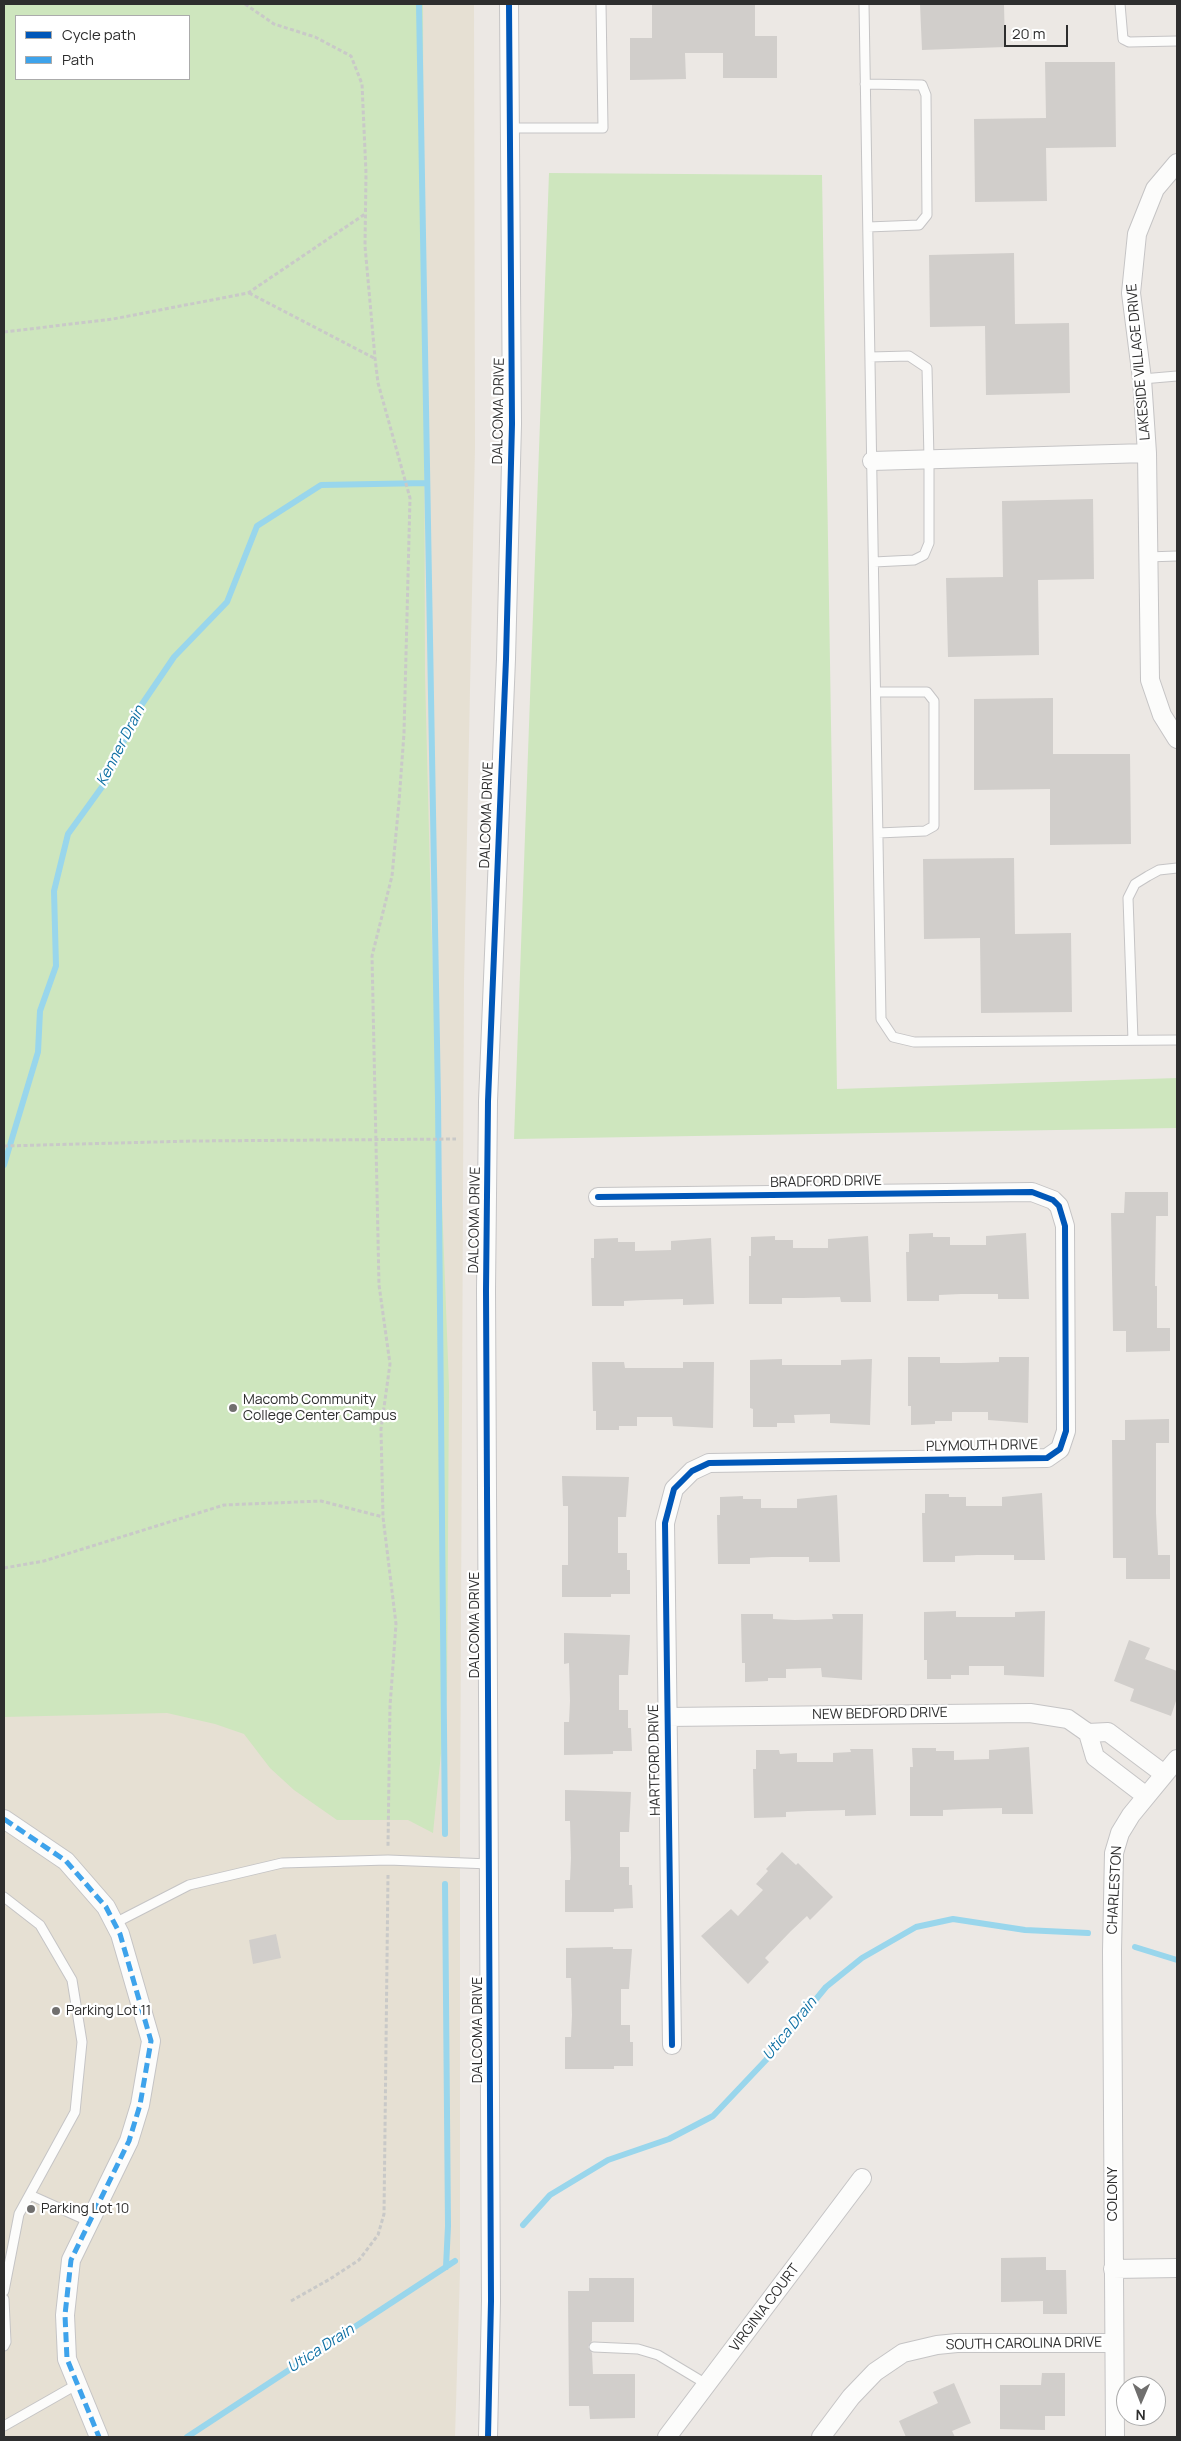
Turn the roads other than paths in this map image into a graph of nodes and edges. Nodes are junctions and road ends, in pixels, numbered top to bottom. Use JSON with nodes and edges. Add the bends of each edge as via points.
{"nodes":[{"id":1,"x":509,"y":4,"type":"edge"},
{"id":2,"x":601,"y":4,"type":"edge"},
{"id":3,"x":864,"y":4,"type":"edge"},
{"id":4,"x":1120,"y":4,"type":"edge"},
{"id":5,"x":1177,"y":41,"type":"edge"},
{"id":6,"x":865,"y":84,"type":"junction"},
{"id":7,"x":511,"y":128,"type":"junction"},
{"id":8,"x":1177,"y":163,"type":"edge"},
{"id":9,"x":868,"y":227,"type":"junction"},
{"id":10,"x":870,"y":357,"type":"junction"},
{"id":11,"x":1177,"y":376,"type":"edge"},
{"id":12,"x":1142,"y":379,"type":"junction"},
{"id":13,"x":1147,"y":453,"type":"junction"},
{"id":14,"x":930,"y":460,"type":"junction"},
{"id":15,"x":872,"y":461,"type":"junction"},
{"id":16,"x":1147,"y":556,"type":"junction"},
{"id":17,"x":1177,"y":556,"type":"edge"},
{"id":18,"x":874,"y":562,"type":"junction"},
{"id":19,"x":876,"y":692,"type":"junction"},
{"id":20,"x":1177,"y":739,"type":"edge"},
{"id":21,"x":878,"y":833,"type":"junction"},
{"id":22,"x":1177,"y":868,"type":"edge"},
{"id":23,"x":1133,"y":1040,"type":"junction"},
{"id":24,"x":1177,"y":1040,"type":"edge"},
{"id":25,"x":598,"y":1197,"type":"dead end"},
{"id":26,"x":1053,"y":1200,"type":"joint"},
{"id":27,"x":683,"y":1480,"type":"joint"},
{"id":28,"x":667,"y":1717,"type":"junction"},
{"id":29,"x":1088,"y":1733,"type":"junction"},
{"id":30,"x":1177,"y":1759,"type":"edge"},
{"id":31,"x":1164,"y":1774,"type":"junction"},
{"id":32,"x":1146,"y":1796,"type":"junction"},
{"id":33,"x":4,"y":1819,"type":"edge"},
{"id":34,"x":490,"y":1864,"type":"junction"},
{"id":35,"x":4,"y":1897,"type":"edge"},
{"id":36,"x":115,"y":1923,"type":"junction"},
{"id":37,"x":1112,"y":1952,"type":"joint"},
{"id":38,"x":672,"y":2045,"type":"dead end"},
{"id":39,"x":862,"y":2178,"type":"dead end"},
{"id":40,"x":30,"y":2195,"type":"junction"},
{"id":41,"x":88,"y":2221,"type":"junction"},
{"id":42,"x":1177,"y":2268,"type":"edge"},
{"id":43,"x":1113,"y":2269,"type":"junction"},
{"id":44,"x":4,"y":2292,"type":"edge"},
{"id":45,"x":4,"y":2299,"type":"edge"},
{"id":46,"x":1114,"y":2343,"type":"junction"},
{"id":47,"x":4,"y":2346,"type":"edge"},
{"id":48,"x":594,"y":2347,"type":"dead end"},
{"id":49,"x":76,"y":2385,"type":"junction"},
{"id":50,"x":708,"y":2385,"type":"junction"},
{"id":51,"x":4,"y":2426,"type":"edge"},
{"id":52,"x":99,"y":2437,"type":"edge"},
{"id":53,"x":488,"y":2437,"type":"edge"},
{"id":54,"x":667,"y":2437,"type":"edge"},
{"id":55,"x":821,"y":2437,"type":"edge"},
{"id":56,"x":1114,"y":2437,"type":"edge"}],
"edges":[{"from":1,"to":7,"type":"street","name":"DALCOMA DRIVE"},
{"from":2,"to":7,"type":"lane","via":[[603,128]]},
{"from":3,"to":6,"type":"lane"},
{"from":4,"to":5,"type":"lane","via":[[1123,39],[1129,42]]},
{"from":6,"to":9,"type":"lane"},
{"from":6,"to":9,"type":"lane","via":[[922,85],[926,95],[928,214],[919,225]]},
{"from":7,"to":34,"type":"street","name":"DALCOMA DRIVE","via":[[511,478],[488,1101],[486,1394]]},
{"from":8,"to":12,"type":"street","name":"LAKESIDE VILLAGE DRIVE","via":[[1155,190],[1137,234],[1130,292]]},
{"from":9,"to":10,"type":"lane"},
{"from":10,"to":14,"type":"lane","via":[[909,356],[927,368]]},
{"from":10,"to":15,"type":"lane"},
{"from":11,"to":12,"type":"lane"},
{"from":12,"to":13,"type":"street","name":"LAKESIDE VILLAGE DRIVE"},
{"from":13,"to":14,"type":"street","name":"LAKESIDE VILLAGE DRIVE"},
{"from":13,"to":16,"type":"street","name":"LAKESIDE VILLAGE DRIVE"},
{"from":14,"to":15,"type":"street","name":"LAKESIDE VILLAGE DRIVE"},
{"from":14,"to":18,"type":"lane","via":[[929,543],[924,555],[914,560]]},
{"from":15,"to":18,"type":"lane"},
{"from":16,"to":17,"type":"lane"},
{"from":16,"to":20,"type":"street","name":"LAKESIDE VILLAGE DRIVE","via":[[1150,680],[1162,715]]},
{"from":18,"to":19,"type":"lane"},
{"from":19,"to":21,"type":"lane"},
{"from":19,"to":21,"type":"lane","via":[[927,692],[934,701],[934,826],[925,831]]},
{"from":21,"to":23,"type":"lane","via":[[881,1019],[893,1037],[914,1042]]},
{"from":22,"to":23,"type":"lane","via":[[1159,870],[1148,876],[1135,884],[1128,898]]},
{"from":23,"to":24,"type":"lane"},
{"from":25,"to":26,"type":"street","name":"BRADFORD DRIVE","via":[[1032,1192]]},
{"from":26,"to":27,"type":"street","name":"PLYMOUTH DRIVE","via":[[1059,1206],[1065,1226],[1066,1431],[1060,1449],[1047,1458],[709,1463],[692,1471]]},
{"from":27,"to":28,"type":"street","name":"HARTFORD DRIVE","via":[[674,1489],[665,1523]]},
{"from":28,"to":29,"type":"street","name":"NEW BEDFORD DRIVE","via":[[1030,1712],[1068,1718]]},
{"from":28,"to":38,"type":"street","name":"HARTFORD DRIVE"},
{"from":29,"to":31,"type":"street","via":[[1108,1732]]},
{"from":29,"to":32,"type":"street","via":[[1095,1756]]},
{"from":30,"to":31,"type":"street","name":"CHARLESTON"},
{"from":31,"to":32,"type":"street","name":"CHARLESTON"},
{"from":32,"to":37,"type":"street","name":"CHARLESTON","via":[[1131,1815],[1116,1844]]},
{"from":33,"to":36,"type":"street","via":[[66,1860],[106,1907]]},
{"from":34,"to":36,"type":"lane","via":[[388,1860],[282,1863],[189,1885]]},
{"from":34,"to":53,"type":"street","name":"DALCOMA DRIVE","via":[[491,2302]]},
{"from":35,"to":40,"type":"lane","via":[[40,1925],[72,1980],[82,2042],[75,2112]]},
{"from":36,"to":41,"type":"street","via":[[151,2041],[140,2105],[129,2141]]},
{"from":37,"to":43,"type":"street","name":"COLONY"},
{"from":39,"to":50,"type":"street","name":"VIRGINIA COURT"},
{"from":40,"to":41,"type":"lane"},
{"from":40,"to":44,"type":"lane","via":[[19,2214]]},
{"from":41,"to":49,"type":"street","via":[[71,2260],[65,2315],[67,2359]]},
{"from":42,"to":43,"type":"street"},
{"from":43,"to":46,"type":"street","name":"COLONY"},
{"from":45,"to":47,"type":"lane"},
{"from":46,"to":55,"type":"street","name":"SOUTH CAROLINA DRIVE","via":[[957,2342],[903,2353],[875,2372]]},
{"from":46,"to":56,"type":"street","name":"COLONY"},
{"from":48,"to":50,"type":"lane","via":[[638,2349],[658,2355]]},
{"from":49,"to":51,"type":"lane"},
{"from":49,"to":52,"type":"street"},
{"from":50,"to":54,"type":"street","name":"VIRGINIA COURT"}]}
